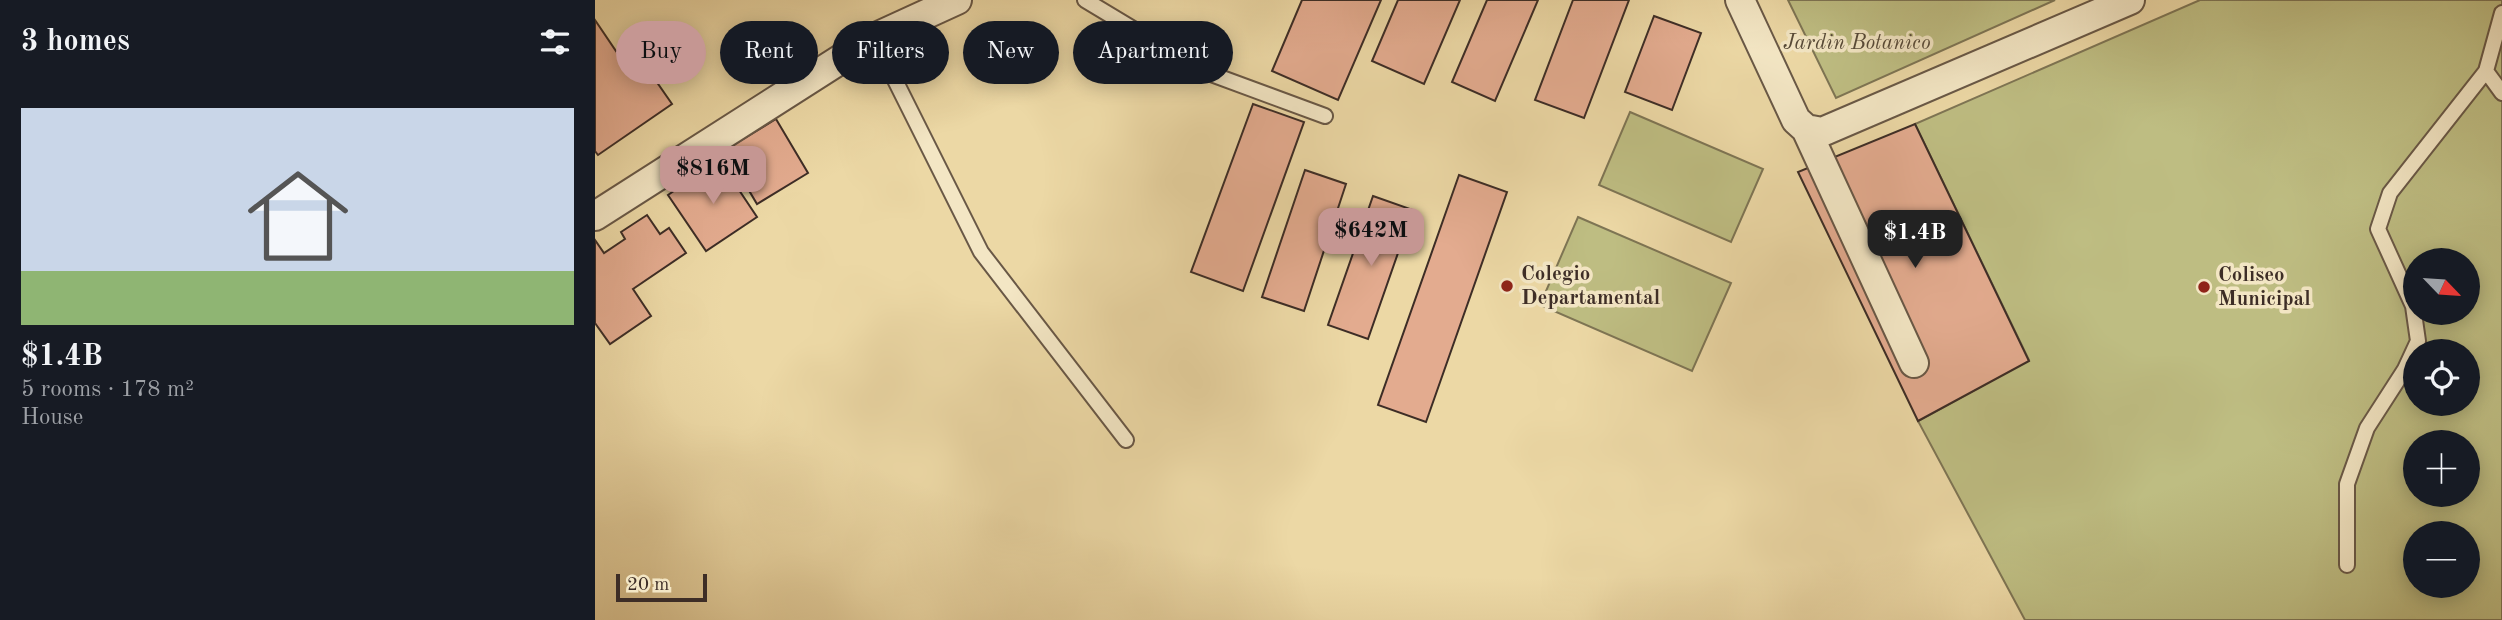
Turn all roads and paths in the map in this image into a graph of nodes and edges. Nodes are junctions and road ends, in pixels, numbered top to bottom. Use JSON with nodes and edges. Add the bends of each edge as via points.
{"nodes":[{"id":1,"x":957,"y":0,"type":"edge"},
{"id":2,"x":1085,"y":0,"type":"edge"},
{"id":3,"x":1740,"y":0,"type":"edge"},
{"id":4,"x":2130,"y":0,"type":"edge"},
{"id":5,"x":2502,"y":13,"type":"edge"},
{"id":6,"x":911,"y":21,"type":"edge"},
{"id":7,"x":832,"y":65,"type":"edge"},
{"id":8,"x":2486,"y":71,"type":"junction"},
{"id":9,"x":897,"y":84,"type":"edge"},
{"id":10,"x":2502,"y":93,"type":"edge"},
{"id":11,"x":1325,"y":116,"type":"dead end"},
{"id":12,"x":1806,"y":129,"type":"junction"},
{"id":13,"x":595,"y":215,"type":"edge"},
{"id":14,"x":1914,"y":363,"type":"dead end"},
{"id":15,"x":1126,"y":440,"type":"dead end"},
{"id":16,"x":2347,"y":565,"type":"dead end"}],
"edges":[{"from":1,"to":6,"type":"street"},
{"from":2,"to":11,"type":"lane","via":[[1203,71]]},
{"from":3,"to":12,"type":"street","via":[[1796,120]]},
{"from":4,"to":12,"type":"street","via":[[1822,132]]},
{"from":5,"to":8,"type":"lane"},
{"from":7,"to":13,"type":"street"},
{"from":8,"to":10,"type":"lane"},
{"from":8,"to":16,"type":"lane","via":[[2390,193],[2378,229],[2413,306],[2418,341],[2367,428],[2347,484]]},
{"from":9,"to":15,"type":"lane","via":[[981,252]]},
{"from":12,"to":14,"type":"street"}]}
